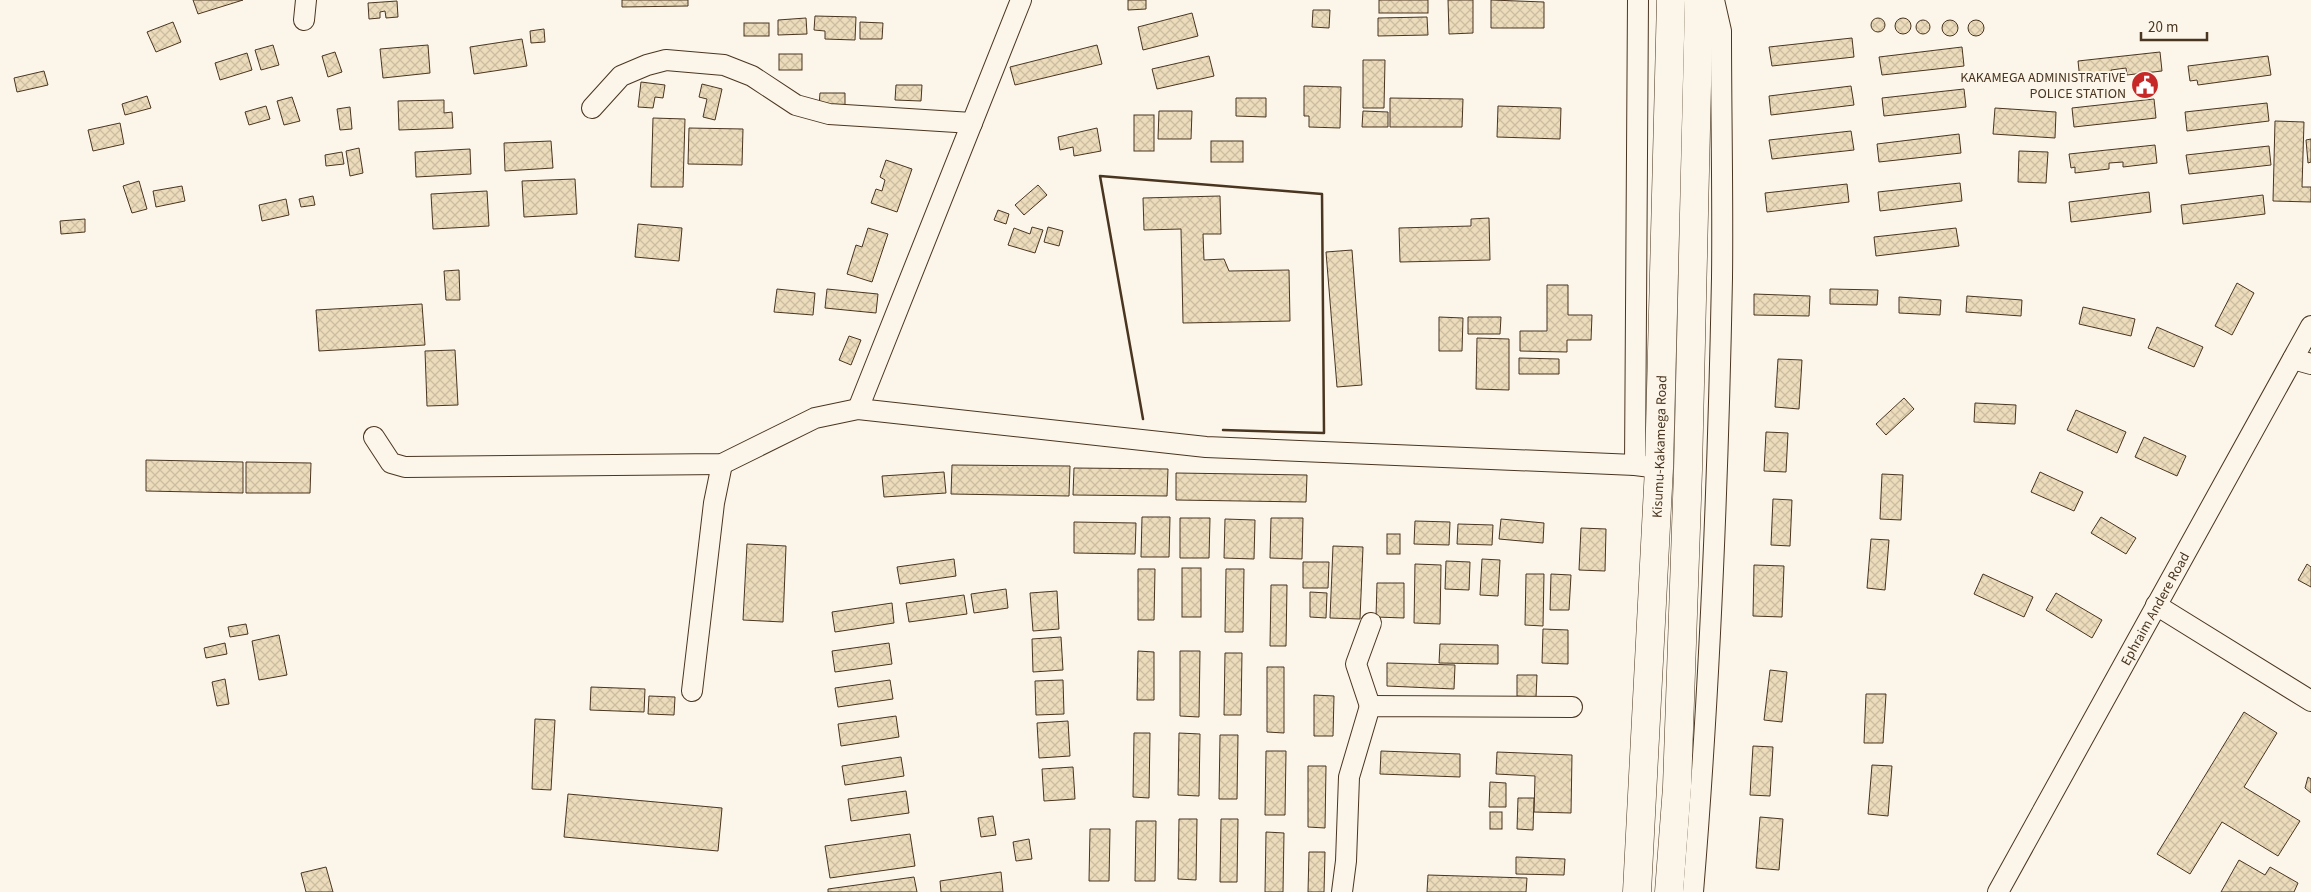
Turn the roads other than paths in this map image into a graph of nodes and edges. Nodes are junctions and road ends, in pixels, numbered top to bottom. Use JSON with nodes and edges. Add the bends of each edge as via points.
{"nodes":[{"id":1,"x":306,"y":0,"type":"edge"},
{"id":2,"x":1021,"y":0,"type":"edge"},
{"id":3,"x":1638,"y":0,"type":"edge"},
{"id":4,"x":1671,"y":0,"type":"edge"},
{"id":5,"x":1699,"y":0,"type":"edge"},
{"id":6,"x":1714,"y":0,"type":"edge"},
{"id":7,"x":304,"y":20,"type":"dead end"},
{"id":8,"x":592,"y":108,"type":"dead end"},
{"id":9,"x":972,"y":124,"type":"junction"},
{"id":10,"x":2311,"y":326,"type":"edge"},
{"id":11,"x":2302,"y":361,"type":"edge"},
{"id":12,"x":858,"y":409,"type":"junction"},
{"id":13,"x":374,"y":437,"type":"dead end"},
{"id":14,"x":722,"y":464,"type":"junction"},
{"id":15,"x":1647,"y":467,"type":"junction"},
{"id":16,"x":2156,"y":605,"type":"junction"},
{"id":17,"x":1371,"y":623,"type":"dead end"},
{"id":18,"x":692,"y":691,"type":"dead end"},
{"id":19,"x":2311,"y":701,"type":"edge"},
{"id":20,"x":1370,"y":706,"type":"junction"},
{"id":21,"x":1572,"y":707,"type":"dead end"},
{"id":22,"x":1342,"y":892,"type":"edge"},
{"id":23,"x":1637,"y":892,"type":"edge"},
{"id":24,"x":1669,"y":892,"type":"edge"},
{"id":25,"x":1693,"y":892,"type":"edge"},
{"id":26,"x":1998,"y":892,"type":"edge"}],
"edges":[{"from":1,"to":7,"type":"street"},
{"from":2,"to":9,"type":"street"},
{"from":3,"to":15,"type":"street"},
{"from":4,"to":15,"type":"highway","name":"Kisumu-Kakamega Road"},
{"from":5,"to":24,"type":"highway","via":[[1688,470],[1677,787]]},
{"from":6,"to":25,"type":"street","via":[[1721,31],[1722,276],[1716,512],[1702,785]]},
{"from":8,"to":9,"type":"street","via":[[621,76],[666,60],[724,65],[752,76],[796,106],[829,114]]},
{"from":9,"to":12,"type":"street"},
{"from":10,"to":11,"type":"street","name":"Ephraim Andere Road"},
{"from":11,"to":16,"type":"street","name":"Ephraim Andere Road"},
{"from":12,"to":14,"type":"street","via":[[815,418]]},
{"from":12,"to":15,"type":"street","via":[[1206,447]]},
{"from":13,"to":14,"type":"street","via":[[391,462],[405,467]]},
{"from":14,"to":18,"type":"street","via":[[714,503]]},
{"from":15,"to":23,"type":"highway","name":"Kisumu-Kakamega Road"},
{"from":16,"to":19,"type":"street"},
{"from":16,"to":26,"type":"street","name":"Ephraim Andere Road"},
{"from":17,"to":20,"type":"street","via":[[1356,664]]},
{"from":20,"to":21,"type":"street"},
{"from":20,"to":22,"type":"street","via":[[1349,777]]}]}
